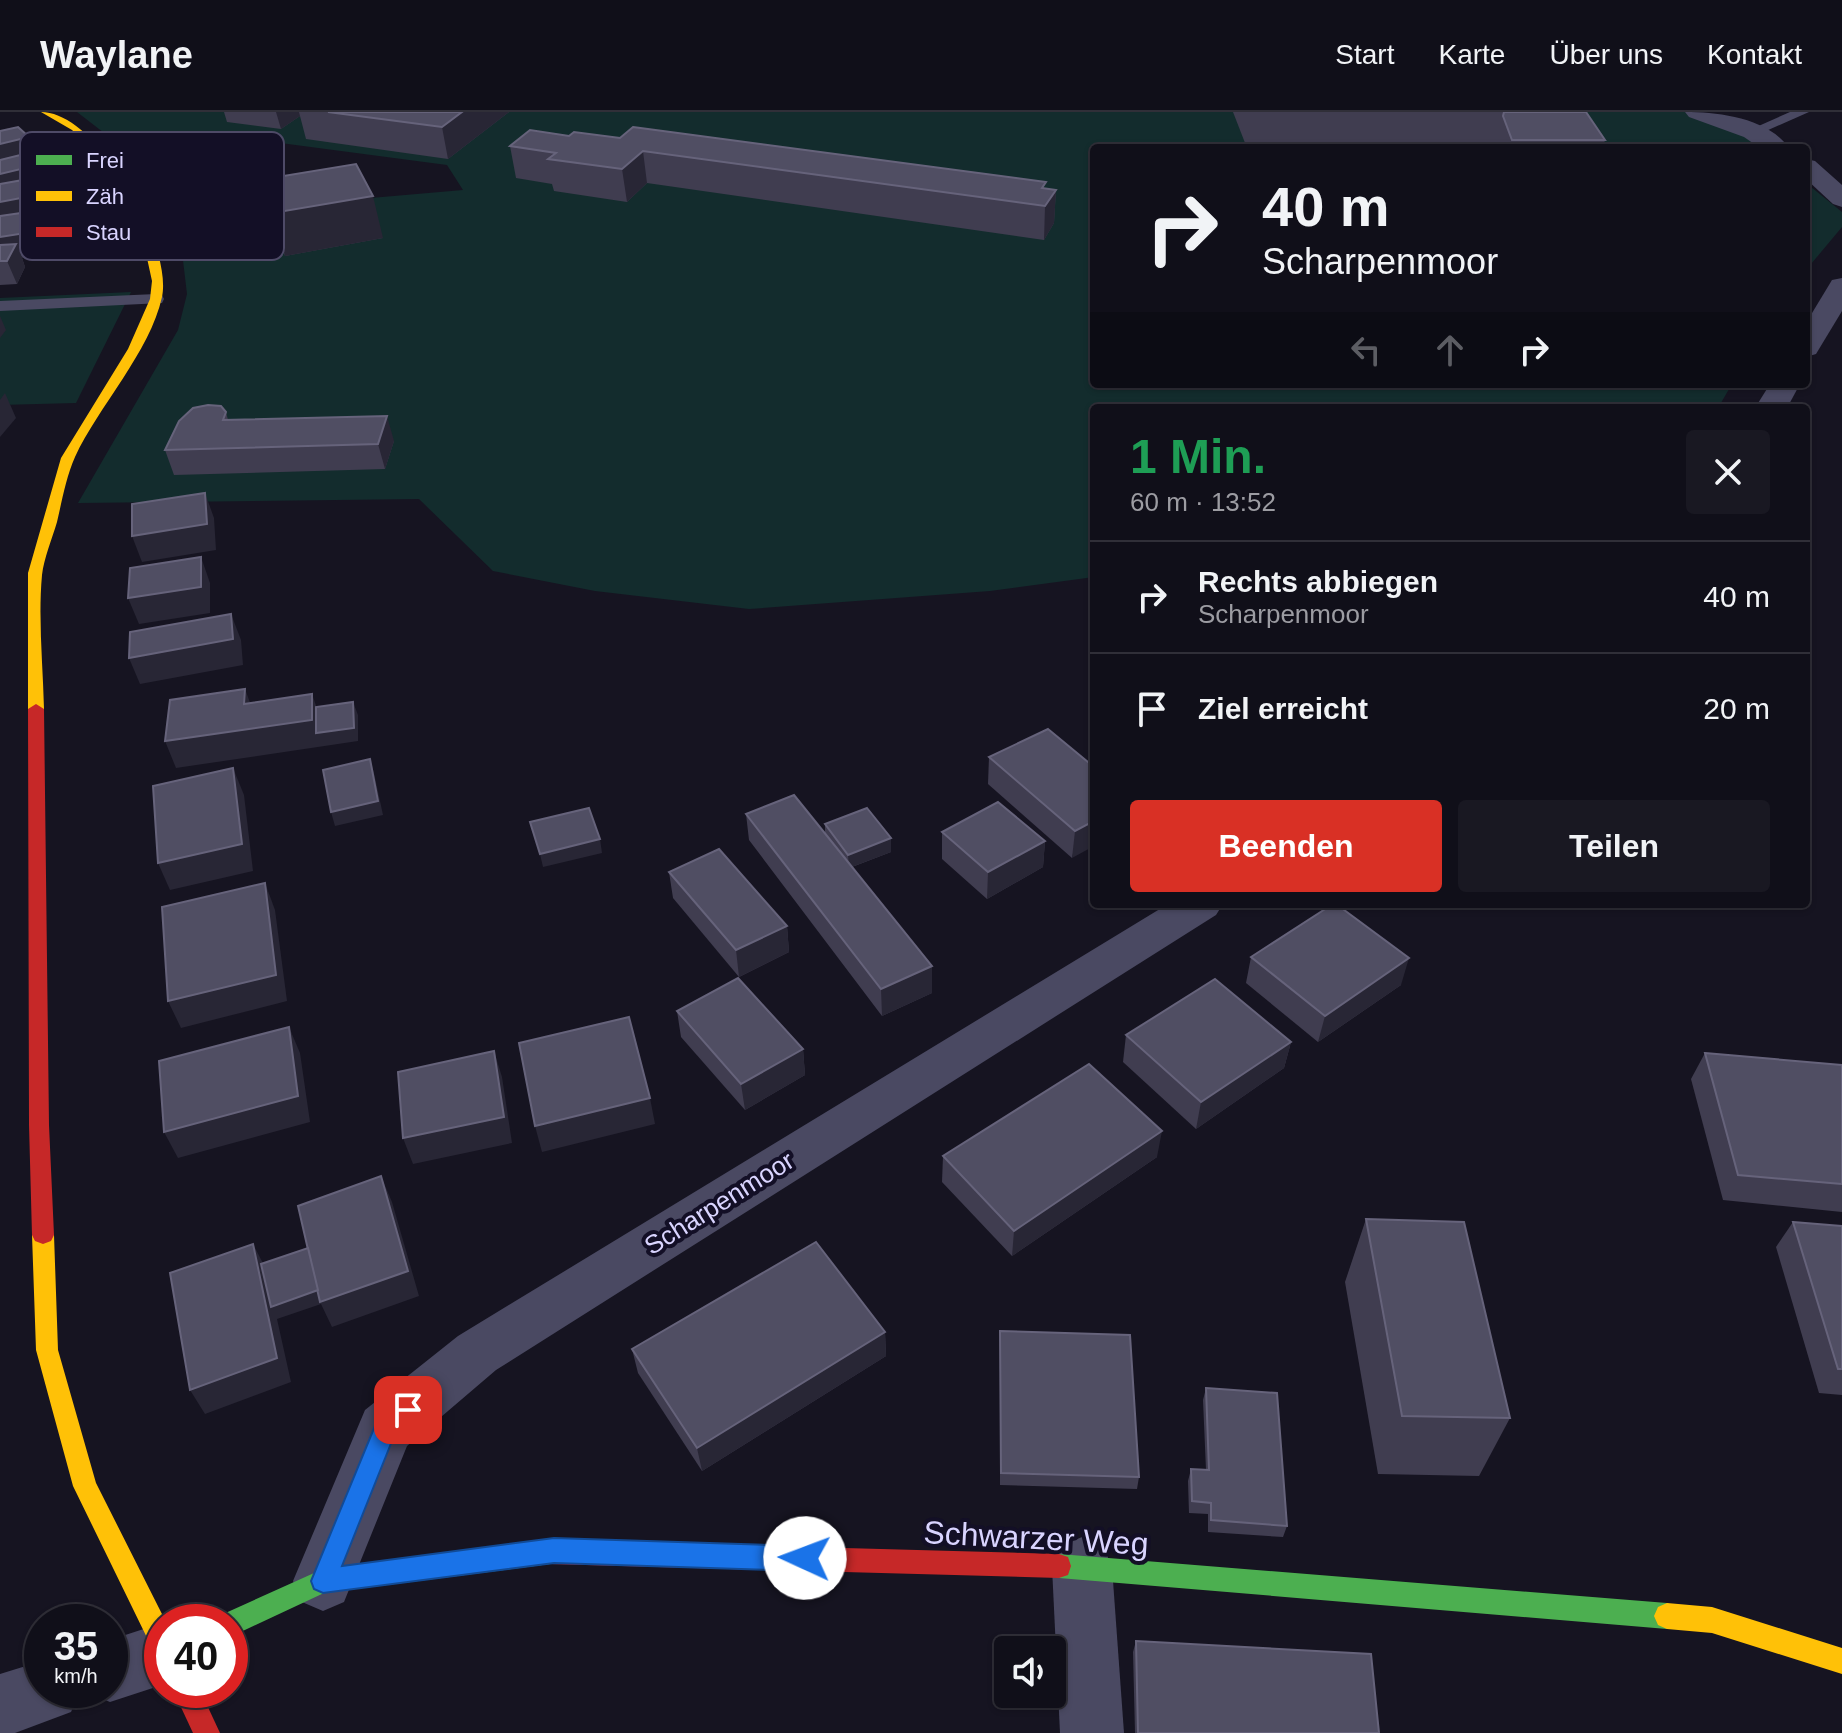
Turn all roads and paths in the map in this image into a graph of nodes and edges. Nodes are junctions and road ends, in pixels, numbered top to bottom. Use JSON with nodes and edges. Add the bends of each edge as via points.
{"nodes":[{"id":1,"x":46,"y":112,"type":"edge"},
{"id":2,"x":1697,"y":112,"type":"edge"},
{"id":3,"x":1802,"y":112,"type":"edge"},
{"id":4,"x":79,"y":132,"type":"edge"},
{"id":5,"x":1752,"y":132,"type":"junction"},
{"id":6,"x":1771,"y":144,"type":"edge"},
{"id":7,"x":1810,"y":169,"type":"edge"},
{"id":8,"x":1842,"y":199,"type":"edge"},
{"id":9,"x":153,"y":260,"type":"edge"},
{"id":10,"x":1842,"y":286,"type":"edge"},
{"id":11,"x":156,"y":299,"type":"junction"},
{"id":12,"x":0,"y":306,"type":"edge"},
{"id":13,"x":1810,"y":341,"type":"edge"},
{"id":14,"x":1195,"y":908,"type":"edge"},
{"id":15,"x":1082,"y":1567,"type":"junction"},
{"id":16,"x":323,"y":1581,"type":"junction"},
{"id":17,"x":144,"y":1605,"type":"edge"},
{"id":18,"x":248,"y":1616,"type":"edge"},
{"id":19,"x":1842,"y":1661,"type":"edge"},
{"id":20,"x":24,"y":1698,"type":"edge"},
{"id":21,"x":0,"y":1706,"type":"edge"},
{"id":22,"x":195,"y":1708,"type":"edge"},
{"id":23,"x":207,"y":1733,"type":"edge"},
{"id":24,"x":1092,"y":1733,"type":"edge"}],
"edges":[{"from":1,"to":4,"type":"street"},
{"from":2,"to":5,"type":"street"},
{"from":3,"to":5,"type":"lane"},
{"from":5,"to":6,"type":"street"},
{"from":7,"to":8,"type":"street"},
{"from":9,"to":11,"type":"street"},
{"from":10,"to":13,"type":"street"},
{"from":11,"to":12,"type":"lane"},
{"from":11,"to":17,"type":"street","via":[[134,349],[68,458],[35,573],[39,1125],[47,1350],[85,1486]]},
{"from":14,"to":16,"type":"street","name":"Scharpenmoor","via":[[477,1353],[385,1429]]},
{"from":15,"to":16,"type":"street","name":"Schwarzer Weg","via":[[554,1551]]},
{"from":15,"to":19,"type":"street","name":"Schwarzer Weg","via":[[1712,1620]]},
{"from":15,"to":24,"type":"street"},
{"from":16,"to":18,"type":"street","name":"Schwarzer Weg"},
{"from":20,"to":21,"type":"street"},
{"from":22,"to":23,"type":"street"}]}
